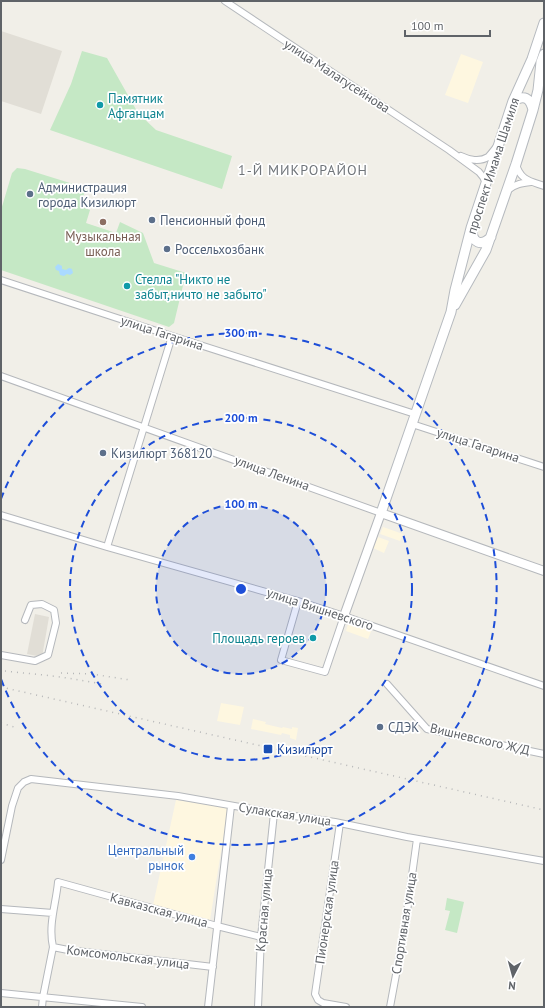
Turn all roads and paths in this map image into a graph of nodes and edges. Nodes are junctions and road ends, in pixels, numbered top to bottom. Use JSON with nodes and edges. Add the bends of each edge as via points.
{"nodes":[{"id":1,"x":225,"y":1,"type":"edge"},
{"id":2,"x":544,"y":23,"type":"edge"},
{"id":3,"x":544,"y":54,"type":"edge"},
{"id":4,"x":513,"y":102,"type":"junction"},
{"id":5,"x":533,"y":110,"type":"junction"},
{"id":6,"x":499,"y":144,"type":"junction"},
{"id":7,"x":449,"y":150,"type":"junction"},
{"id":8,"x":516,"y":164,"type":"junction"},
{"id":9,"x":486,"y":182,"type":"junction"},
{"id":10,"x":532,"y":182,"type":"junction"},
{"id":11,"x":544,"y":186,"type":"edge"},
{"id":12,"x":507,"y":190,"type":"junction"},
{"id":13,"x":472,"y":228,"type":"junction"},
{"id":14,"x":491,"y":237,"type":"junction"},
{"id":15,"x":1,"y":280,"type":"edge"},
{"id":16,"x":451,"y":312,"type":"junction"},
{"id":17,"x":172,"y":336,"type":"junction"},
{"id":18,"x":1,"y":376,"type":"edge"},
{"id":19,"x":414,"y":419,"type":"junction"},
{"id":20,"x":145,"y":427,"type":"junction"},
{"id":21,"x":544,"y":467,"type":"edge"},
{"id":22,"x":381,"y":513,"type":"junction"},
{"id":23,"x":1,"y":515,"type":"edge"},
{"id":24,"x":107,"y":547,"type":"junction"},
{"id":25,"x":544,"y":571,"type":"edge"},
{"id":26,"x":298,"y":601,"type":"junction"},
{"id":27,"x":344,"y":616,"type":"junction"},
{"id":28,"x":25,"y":620,"type":"dead end"},
{"id":29,"x":1,"y":655,"type":"edge"},
{"id":30,"x":387,"y":684,"type":"dead end"},
{"id":31,"x":544,"y":686,"type":"edge"},
{"id":32,"x":544,"y":754,"type":"edge"},
{"id":33,"x":231,"y":806,"type":"junction"},
{"id":34,"x":274,"y":814,"type":"junction"},
{"id":35,"x":340,"y":823,"type":"junction"},
{"id":36,"x":417,"y":839,"type":"junction"},
{"id":37,"x":1,"y":860,"type":"edge"},
{"id":38,"x":544,"y":861,"type":"edge"},
{"id":39,"x":58,"y":882,"type":"joint"},
{"id":40,"x":1,"y":909,"type":"edge"},
{"id":41,"x":52,"y":913,"type":"junction"},
{"id":42,"x":217,"y":926,"type":"junction"},
{"id":43,"x":261,"y":936,"type":"junction"},
{"id":44,"x":53,"y":947,"type":"junction"},
{"id":45,"x":213,"y":967,"type":"junction"},
{"id":46,"x":1,"y":993,"type":"edge"},
{"id":47,"x":42,"y":997,"type":"junction"},
{"id":48,"x":42,"y":1007,"type":"edge"},
{"id":49,"x":142,"y":1007,"type":"edge"},
{"id":50,"x":208,"y":1007,"type":"edge"},
{"id":51,"x":258,"y":1007,"type":"edge"},
{"id":52,"x":346,"y":1007,"type":"edge"},
{"id":53,"x":390,"y":1007,"type":"edge"}],
"edges":[{"from":1,"to":7,"type":"street","name":"улица Малагусейнова"},
{"from":2,"to":4,"type":"main road","name":"проспект Имама Шамиля"},
{"from":3,"to":5,"type":"main road","name":"проспект Имама Шамиля"},
{"from":4,"to":5,"type":"main road","via":[[520,98],[529,99]]},
{"from":4,"to":6,"type":"main road","name":"проспект Имама Шамиля"},
{"from":5,"to":8,"type":"main road","name":"проспект Имама Шамиля"},
{"from":6,"to":7,"type":"street","via":[[487,157],[475,160]]},
{"from":6,"to":9,"type":"main road","name":"проспект Имама Шамиля"},
{"from":7,"to":9,"type":"street","via":[[479,172]]},
{"from":8,"to":10,"type":"street","via":[[518,172]]},
{"from":8,"to":12,"type":"main road","name":"проспект Имама Шамиля"},
{"from":9,"to":13,"type":"main road","name":"проспект Имама Шамиля"},
{"from":10,"to":11,"type":"street"},
{"from":10,"to":12,"type":"street","via":[[521,183]]},
{"from":12,"to":14,"type":"main road","name":"проспект Имама Шамиля"},
{"from":13,"to":14,"type":"main road","via":[[472,236],[478,242],[482,243]]},
{"from":13,"to":16,"type":"main road","name":"проспект Имама Шамиля"},
{"from":14,"to":16,"type":"main road","name":"проспект Имама Шамиля"},
{"from":15,"to":17,"type":"street","name":"улица Гагарина"},
{"from":16,"to":19,"type":"main road","name":"проспект Имама Шамиля"},
{"from":17,"to":19,"type":"street","name":"улица Гагарина"},
{"from":17,"to":20,"type":"street"},
{"from":18,"to":20,"type":"street","name":"улица Ленина"},
{"from":19,"to":21,"type":"street","name":"улица Гагарина"},
{"from":19,"to":22,"type":"main road","name":"проспект Имама Шамиля"},
{"from":20,"to":22,"type":"street","name":"улица Ленина"},
{"from":20,"to":24,"type":"street"},
{"from":22,"to":25,"type":"street","name":"улица Ленина"},
{"from":22,"to":27,"type":"street"},
{"from":23,"to":24,"type":"street","name":"улица Вишневского"},
{"from":24,"to":26,"type":"street","name":"улица Вишневского"},
{"from":26,"to":27,"type":"street","name":"улица Вишневского"},
{"from":26,"to":27,"type":"street","via":[[281,660],[325,672]]},
{"from":27,"to":31,"type":"street","name":"улица Вишневского"},
{"from":28,"to":29,"type":"street","via":[[31,606],[42,604],[54,610],[56,624],[48,655],[36,661]]},
{"from":30,"to":32,"type":"street","name":"Вишневского Ж/Д","via":[[427,728]]},
{"from":33,"to":34,"type":"street","name":"Сулакская улица"},
{"from":33,"to":37,"type":"street","name":"Сулакская улица","via":[[178,796],[31,779],[18,788]]},
{"from":33,"to":42,"type":"street"},
{"from":34,"to":35,"type":"street","name":"Сулакская улица"},
{"from":34,"to":43,"type":"street","name":"Красная улица"},
{"from":35,"to":36,"type":"street","name":"Сулакская улица"},
{"from":35,"to":52,"type":"street","name":"Пионерская улица","via":[[315,994],[323,1003]]},
{"from":36,"to":38,"type":"street","name":"Сулакская улица"},
{"from":36,"to":53,"type":"street","name":"Спортивная улица"},
{"from":39,"to":41,"type":"street","name":"Комсомольская улица"},
{"from":39,"to":42,"type":"street","name":"Кавказская улица"},
{"from":40,"to":41,"type":"street"},
{"from":41,"to":44,"type":"street","name":"Комсомольская улица"},
{"from":42,"to":43,"type":"street","name":"Кавказская улица"},
{"from":42,"to":45,"type":"street"},
{"from":43,"to":51,"type":"street","name":"Красная улица"},
{"from":44,"to":45,"type":"street","name":"Комсомольская улица"},
{"from":44,"to":47,"type":"street"},
{"from":45,"to":50,"type":"street"},
{"from":46,"to":47,"type":"street"},
{"from":47,"to":48,"type":"street"},
{"from":47,"to":49,"type":"street"}]}
